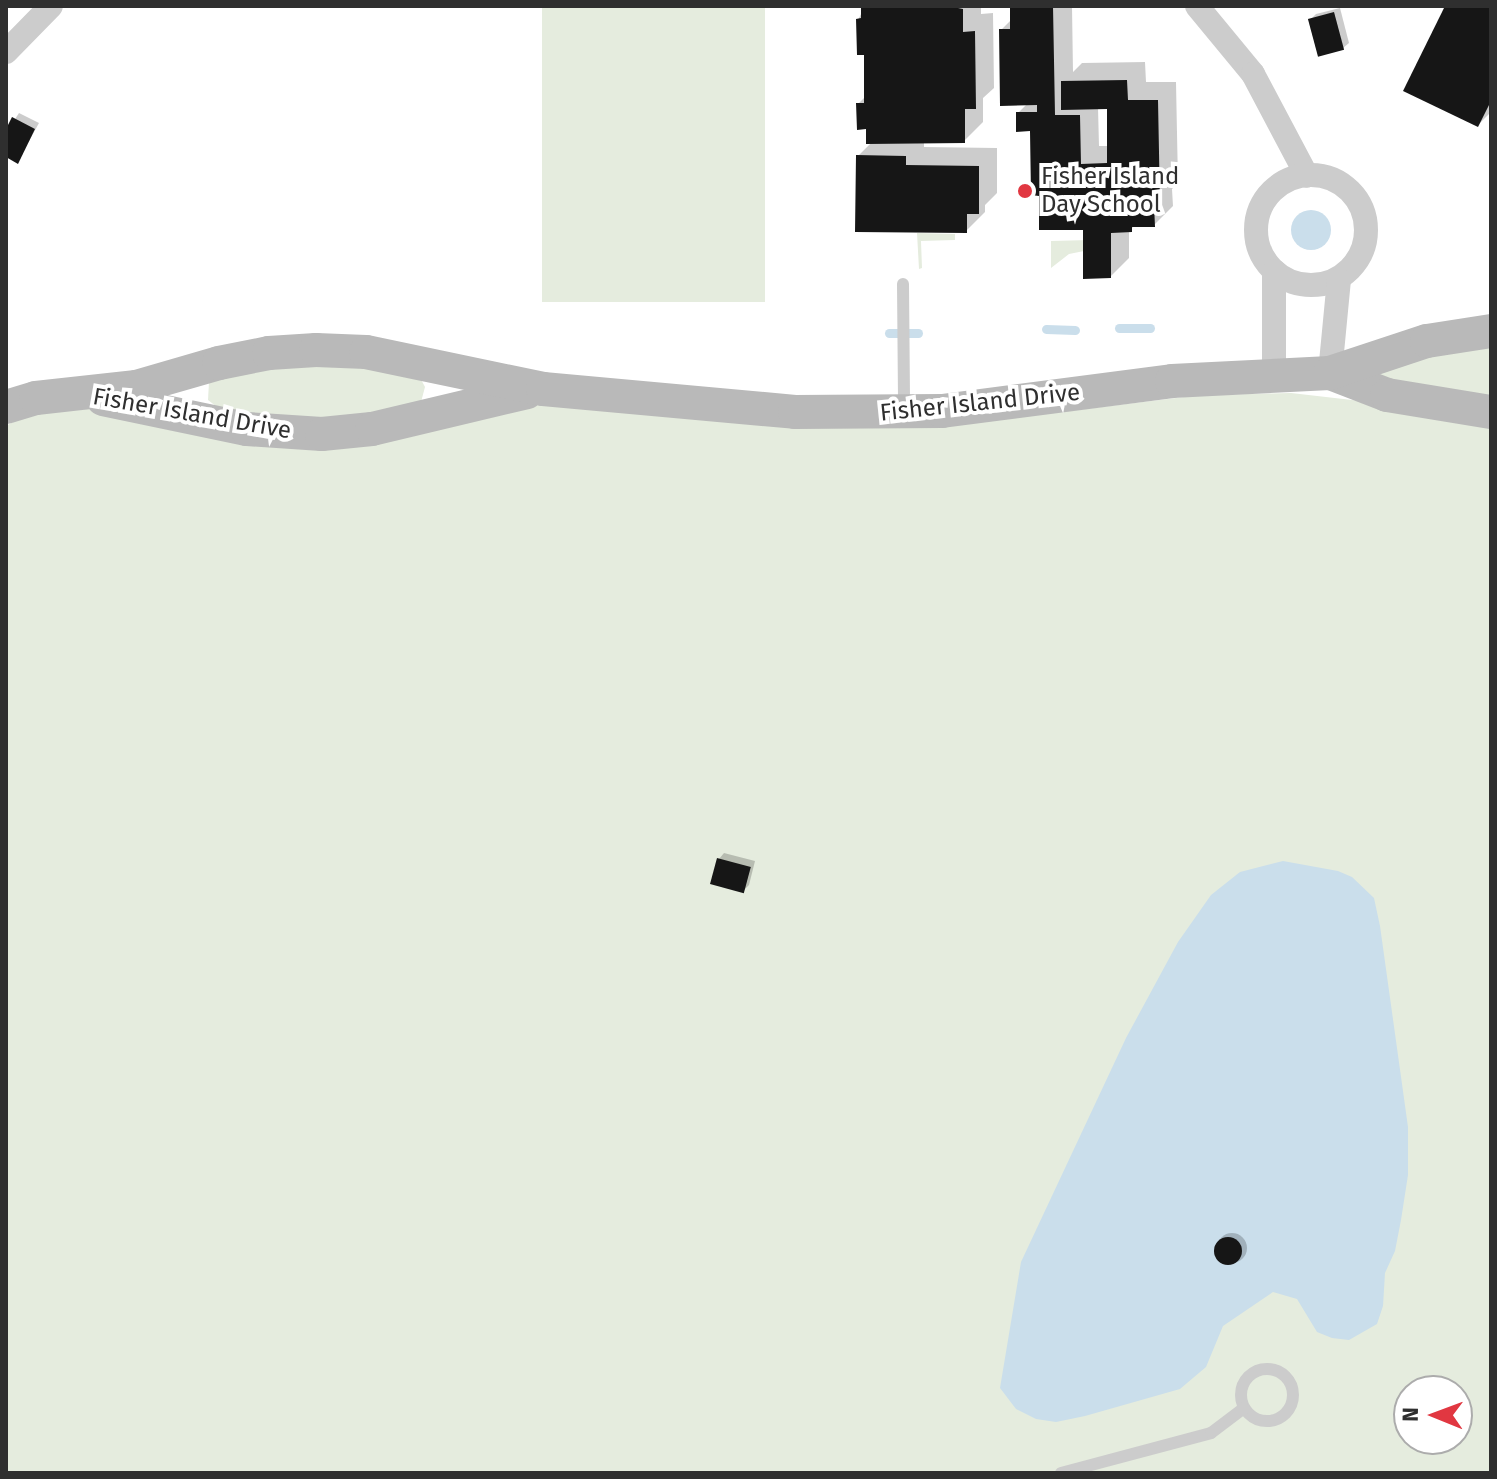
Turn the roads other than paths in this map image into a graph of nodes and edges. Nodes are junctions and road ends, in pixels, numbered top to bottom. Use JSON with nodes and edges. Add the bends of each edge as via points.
{"nodes":[{"id":1,"x":31,"y":6,"type":"edge"},
{"id":2,"x":51,"y":6,"type":"edge"},
{"id":3,"x":1197,"y":6,"type":"edge"},
{"id":4,"x":6,"y":51,"type":"edge"},
{"id":5,"x":1307,"y":176,"type":"junction"},
{"id":6,"x":1274,"y":271,"type":"junction"},
{"id":7,"x":1339,"y":279,"type":"junction"},
{"id":8,"x":903,"y":284,"type":"dead end"},
{"id":9,"x":1491,"y":331,"type":"edge"},
{"id":10,"x":430,"y":367,"type":"junction"},
{"id":11,"x":196,"y":370,"type":"junction"},
{"id":12,"x":1330,"y":373,"type":"junction"},
{"id":13,"x":1274,"y":375,"type":"junction"},
{"id":14,"x":543,"y":389,"type":"junction"},
{"id":15,"x":75,"y":394,"type":"junction"},
{"id":16,"x":6,"y":407,"type":"edge"},
{"id":17,"x":904,"y":412,"type":"junction"},
{"id":18,"x":1491,"y":412,"type":"edge"},
{"id":19,"x":429,"y":415,"type":"junction"},
{"id":20,"x":197,"y":418,"type":"junction"},
{"id":21,"x":1244,"y":1408,"type":"junction"},
{"id":22,"x":1061,"y":1473,"type":"edge"}],
"edges":[{"from":1,"to":4,"type":"street"},
{"from":2,"to":4,"type":"street"},
{"from":3,"to":5,"type":"street","via":[[1253,74]]},
{"from":5,"to":6,"type":"street","via":[[1284,182],[1261,207],[1258,241]]},
{"from":5,"to":7,"type":"street","via":[[1344,187],[1363,213],[1360,256]]},
{"from":6,"to":7,"type":"street","via":[[1308,285]]},
{"from":6,"to":13,"type":"street"},
{"from":7,"to":12,"type":"street"},
{"from":8,"to":17,"type":"lane"},
{"from":9,"to":12,"type":"street","name":"Fisher Island Drive","via":[[1400,349]]},
{"from":10,"to":11,"type":"street","name":"Fisher Island Drive","via":[[366,352],[316,350],[269,353]]},
{"from":10,"to":14,"type":"street","name":"Fisher Island Drive"},
{"from":10,"to":19,"type":"street"},
{"from":11,"to":15,"type":"street","name":"Fisher Island Drive","via":[[136,387]]},
{"from":11,"to":20,"type":"street"},
{"from":12,"to":13,"type":"street","name":"Fisher Island Drive"},
{"from":12,"to":18,"type":"street","name":"Fisher Island Drive","via":[[1387,395]]},
{"from":13,"to":17,"type":"street","name":"Fisher Island Drive","via":[[1172,381]]},
{"from":14,"to":17,"type":"street","name":"Fisher Island Drive","via":[[776,411]]},
{"from":14,"to":19,"type":"street","name":"Fisher Island Drive"},
{"from":15,"to":16,"type":"street","name":"Fisher Island Drive"},
{"from":15,"to":20,"type":"street","name":"Fisher Island Drive"},
{"from":19,"to":20,"type":"street","name":"Fisher Island Drive","via":[[322,434],[273,432]]},
{"from":21,"to":21,"type":"lane","via":[[1244,1383],[1256,1371],[1281,1372],[1291,1386],[1292,1403],[1282,1416],[1265,1421]]},
{"from":21,"to":22,"type":"lane","via":[[1211,1433]]}]}
